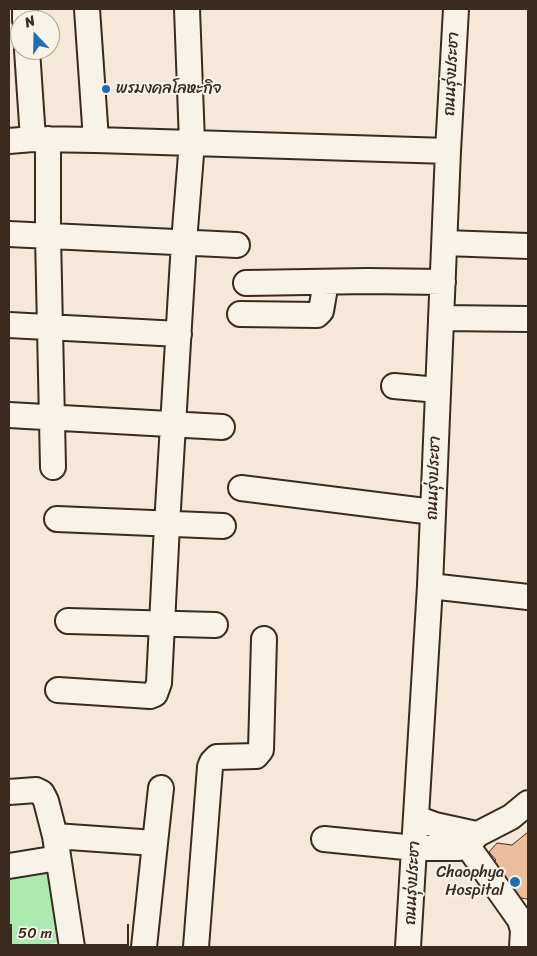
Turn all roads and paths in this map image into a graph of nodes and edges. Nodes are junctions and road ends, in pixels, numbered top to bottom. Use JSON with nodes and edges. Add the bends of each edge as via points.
{"nodes":[{"id":1,"x":87,"y":9,"type":"edge"},
{"id":2,"x":187,"y":9,"type":"edge"},
{"id":3,"x":456,"y":9,"type":"edge"},
{"id":4,"x":29,"y":60,"type":"edge"},
{"id":5,"x":41,"y":139,"type":"junction"},
{"id":6,"x":96,"y":140,"type":"junction"},
{"id":7,"x":9,"y":142,"type":"edge"},
{"id":8,"x":192,"y":142,"type":"junction"},
{"id":9,"x":448,"y":151,"type":"junction"},
{"id":10,"x":9,"y":234,"type":"edge"},
{"id":11,"x":48,"y":236,"type":"junction"},
{"id":12,"x":184,"y":242,"type":"junction"},
{"id":13,"x":445,"y":243,"type":"junction"},
{"id":14,"x":237,"y":245,"type":"dead end"},
{"id":15,"x":528,"y":246,"type":"edge"},
{"id":16,"x":326,"y":282,"type":"junction"},
{"id":17,"x":443,"y":282,"type":"junction"},
{"id":18,"x":246,"y":283,"type":"dead end"},
{"id":19,"x":240,"y":314,"type":"dead end"},
{"id":20,"x":442,"y":318,"type":"junction"},
{"id":21,"x":528,"y":319,"type":"edge"},
{"id":22,"x":9,"y":325,"type":"edge"},
{"id":23,"x":51,"y":327,"type":"junction"},
{"id":24,"x":179,"y":334,"type":"junction"},
{"id":25,"x":394,"y":386,"type":"dead end"},
{"id":26,"x":438,"y":390,"type":"junction"},
{"id":27,"x":9,"y":415,"type":"edge"},
{"id":28,"x":52,"y":417,"type":"junction"},
{"id":29,"x":173,"y":423,"type":"junction"},
{"id":30,"x":222,"y":427,"type":"dead end"},
{"id":31,"x":53,"y":467,"type":"dead end"},
{"id":32,"x":241,"y":488,"type":"dead end"},
{"id":33,"x":433,"y":512,"type":"junction"},
{"id":34,"x":57,"y":519,"type":"dead end"},
{"id":35,"x":167,"y":524,"type":"junction"},
{"id":36,"x":223,"y":526,"type":"dead end"},
{"id":37,"x":430,"y":586,"type":"junction"},
{"id":38,"x":528,"y":597,"type":"edge"},
{"id":39,"x":68,"y":621,"type":"dead end"},
{"id":40,"x":164,"y":623,"type":"junction"},
{"id":41,"x":215,"y":624,"type":"dead end"},
{"id":42,"x":264,"y":639,"type":"dead end"},
{"id":43,"x":58,"y":690,"type":"dead end"},
{"id":44,"x":161,"y":788,"type":"dead end"},
{"id":45,"x":9,"y":792,"type":"edge"},
{"id":46,"x":528,"y":803,"type":"edge"},
{"id":47,"x":416,"y":818,"type":"junction"},
{"id":48,"x":468,"y":837,"type":"junction"},
{"id":49,"x":324,"y":840,"type":"dead end"},
{"id":50,"x":155,"y":842,"type":"junction"},
{"id":51,"x":57,"y":847,"type":"junction"},
{"id":52,"x":415,"y":848,"type":"junction"},
{"id":53,"x":9,"y":866,"type":"edge"},
{"id":54,"x":72,"y":947,"type":"edge"},
{"id":55,"x":144,"y":947,"type":"edge"},
{"id":56,"x":196,"y":947,"type":"edge"},
{"id":57,"x":408,"y":947,"type":"edge"},
{"id":58,"x":522,"y":947,"type":"edge"}],
"edges":[{"from":1,"to":6,"type":"street"},
{"from":2,"to":8,"type":"street"},
{"from":3,"to":9,"type":"street","name":"ถนนรุ่งประชา"},
{"from":4,"to":5,"type":"street"},
{"from":5,"to":6,"type":"street"},
{"from":5,"to":7,"type":"street"},
{"from":5,"to":11,"type":"street"},
{"from":6,"to":8,"type":"street"},
{"from":8,"to":9,"type":"street"},
{"from":8,"to":12,"type":"street"},
{"from":9,"to":13,"type":"street","name":"ถนนรุ่งประชา"},
{"from":10,"to":11,"type":"street"},
{"from":11,"to":12,"type":"street"},
{"from":11,"to":23,"type":"street"},
{"from":12,"to":14,"type":"street"},
{"from":12,"to":24,"type":"street"},
{"from":13,"to":15,"type":"street"},
{"from":13,"to":17,"type":"street","name":"ถนนรุ่งประชา"},
{"from":16,"to":17,"type":"street"},
{"from":16,"to":18,"type":"street"},
{"from":16,"to":19,"type":"street","via":[[321,311],[317,315]]},
{"from":17,"to":20,"type":"street","name":"ถนนรุ่งประชา"},
{"from":20,"to":21,"type":"street"},
{"from":20,"to":26,"type":"street","name":"ถนนรุ่งประชา"},
{"from":22,"to":23,"type":"street"},
{"from":23,"to":24,"type":"street"},
{"from":23,"to":28,"type":"street"},
{"from":24,"to":29,"type":"street"},
{"from":25,"to":26,"type":"street"},
{"from":26,"to":33,"type":"street","name":"ถนนรุ่งประชา"},
{"from":27,"to":28,"type":"street"},
{"from":28,"to":29,"type":"street"},
{"from":28,"to":31,"type":"street"},
{"from":29,"to":30,"type":"street"},
{"from":29,"to":35,"type":"street"},
{"from":32,"to":33,"type":"street"},
{"from":33,"to":37,"type":"street","name":"ถนนรุ่งประชา"},
{"from":34,"to":35,"type":"street"},
{"from":35,"to":36,"type":"street"},
{"from":35,"to":40,"type":"street"},
{"from":37,"to":38,"type":"street"},
{"from":37,"to":47,"type":"street","name":"ถนนรุ่งประชา"},
{"from":39,"to":40,"type":"street"},
{"from":40,"to":41,"type":"street"},
{"from":40,"to":43,"type":"street","via":[[159,683],[155,694]]},
{"from":42,"to":56,"type":"street","via":[[261,750],[256,756],[217,757],[210,767]]},
{"from":44,"to":50,"type":"street"},
{"from":45,"to":51,"type":"street","via":[[42,792]]},
{"from":46,"to":48,"type":"street","via":[[511,817]]},
{"from":47,"to":48,"type":"street"},
{"from":47,"to":52,"type":"street","name":"ถนนรุ่งประชา"},
{"from":48,"to":52,"type":"street","via":[[451,849]]},
{"from":48,"to":58,"type":"street","via":[[520,920],[524,930]]},
{"from":49,"to":52,"type":"street"},
{"from":50,"to":51,"type":"street"},
{"from":50,"to":55,"type":"street"},
{"from":51,"to":53,"type":"street"},
{"from":51,"to":54,"type":"street"},
{"from":52,"to":57,"type":"street","name":"ถนนรุ่งประชา"}]}
